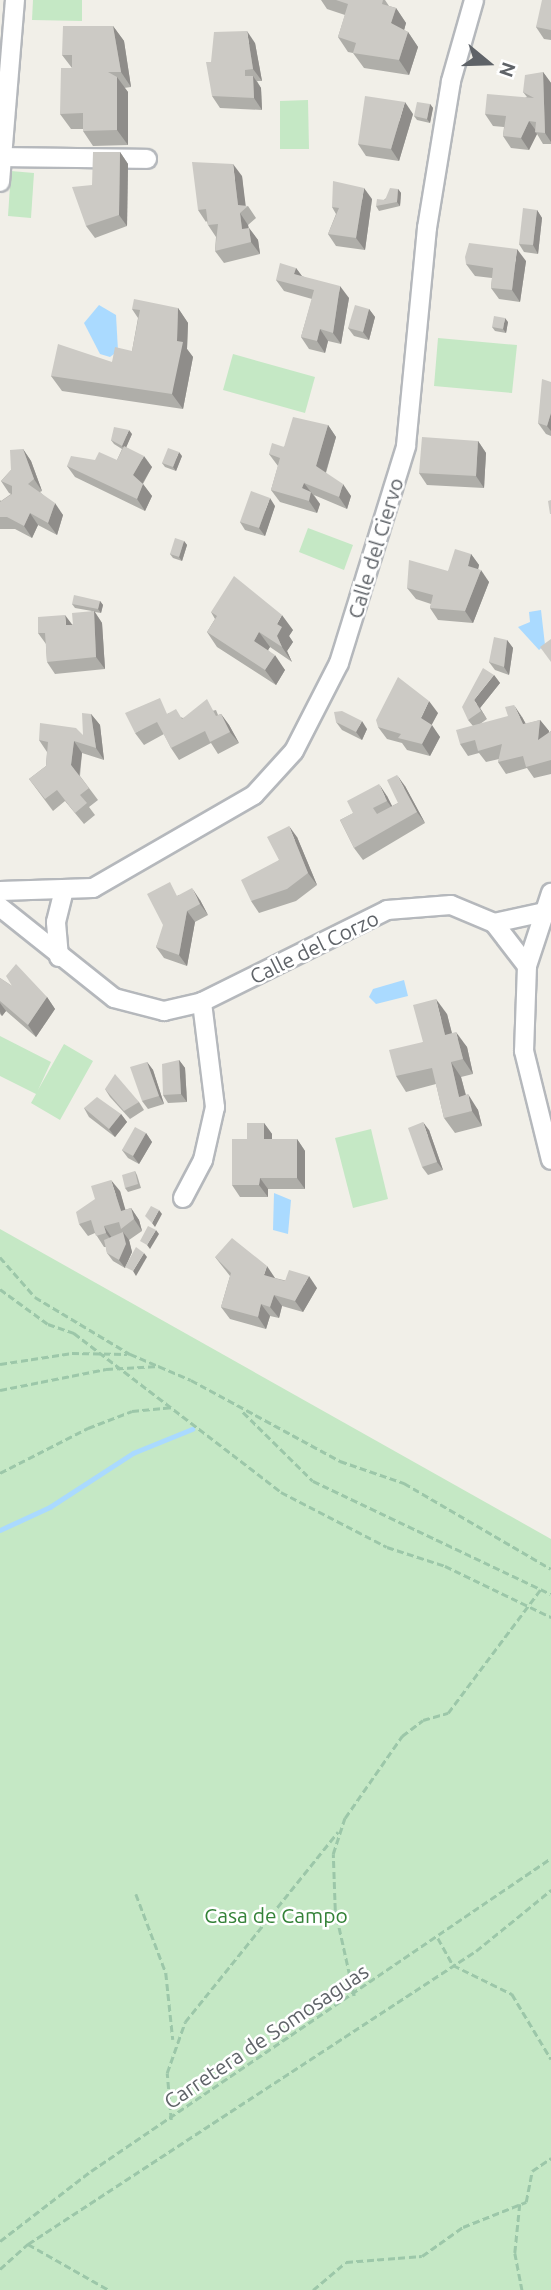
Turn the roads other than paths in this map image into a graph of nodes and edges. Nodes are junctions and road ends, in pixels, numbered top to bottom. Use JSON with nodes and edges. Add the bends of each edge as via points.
{"nodes":[{"id":1,"x":15,"y":0,"type":"edge"},
{"id":2,"x":474,"y":0,"type":"edge"},
{"id":3,"x":7,"y":20,"type":"edge"},
{"id":4,"x":4,"y":157,"type":"junction"},
{"id":5,"x":147,"y":159,"type":"dead end"},
{"id":6,"x":0,"y":182,"type":"edge"},
{"id":7,"x":0,"y":891,"type":"edge"},
{"id":8,"x":63,"y":893,"type":"junction"},
{"id":9,"x":551,"y":893,"type":"edge"},
{"id":10,"x":0,"y":907,"type":"edge"},
{"id":11,"x":540,"y":913,"type":"junction"},
{"id":12,"x":494,"y":923,"type":"junction"},
{"id":13,"x":59,"y":957,"type":"junction"},
{"id":14,"x":527,"y":967,"type":"junction"},
{"id":15,"x":202,"y":1002,"type":"junction"},
{"id":16,"x":551,"y":1160,"type":"edge"},
{"id":17,"x":183,"y":1198,"type":"dead end"}],
"edges":[{"from":1,"to":3,"type":"street"},
{"from":2,"to":8,"type":"street","name":"Calle del Ciervo","via":[[451,81],[427,228],[406,446],[339,663],[294,751],[254,795],[93,888]]},
{"from":3,"to":4,"type":"street"},
{"from":4,"to":5,"type":"street"},
{"from":4,"to":6,"type":"street"},
{"from":7,"to":8,"type":"street","name":"Calle del Ciervo"},
{"from":8,"to":13,"type":"street","via":[[55,922]]},
{"from":9,"to":11,"type":"street"},
{"from":10,"to":13,"type":"street","name":"Calle del Corzo"},
{"from":11,"to":12,"type":"street"},
{"from":11,"to":14,"type":"street"},
{"from":12,"to":14,"type":"street"},
{"from":12,"to":15,"type":"street","name":"Calle del Corzo","via":[[451,905],[387,910]]},
{"from":13,"to":15,"type":"street","name":"Calle del Corzo","via":[[114,998],[164,1011]]},
{"from":14,"to":16,"type":"street","via":[[524,1051]]},
{"from":15,"to":17,"type":"street","via":[[215,1107],[203,1160]]}]}
